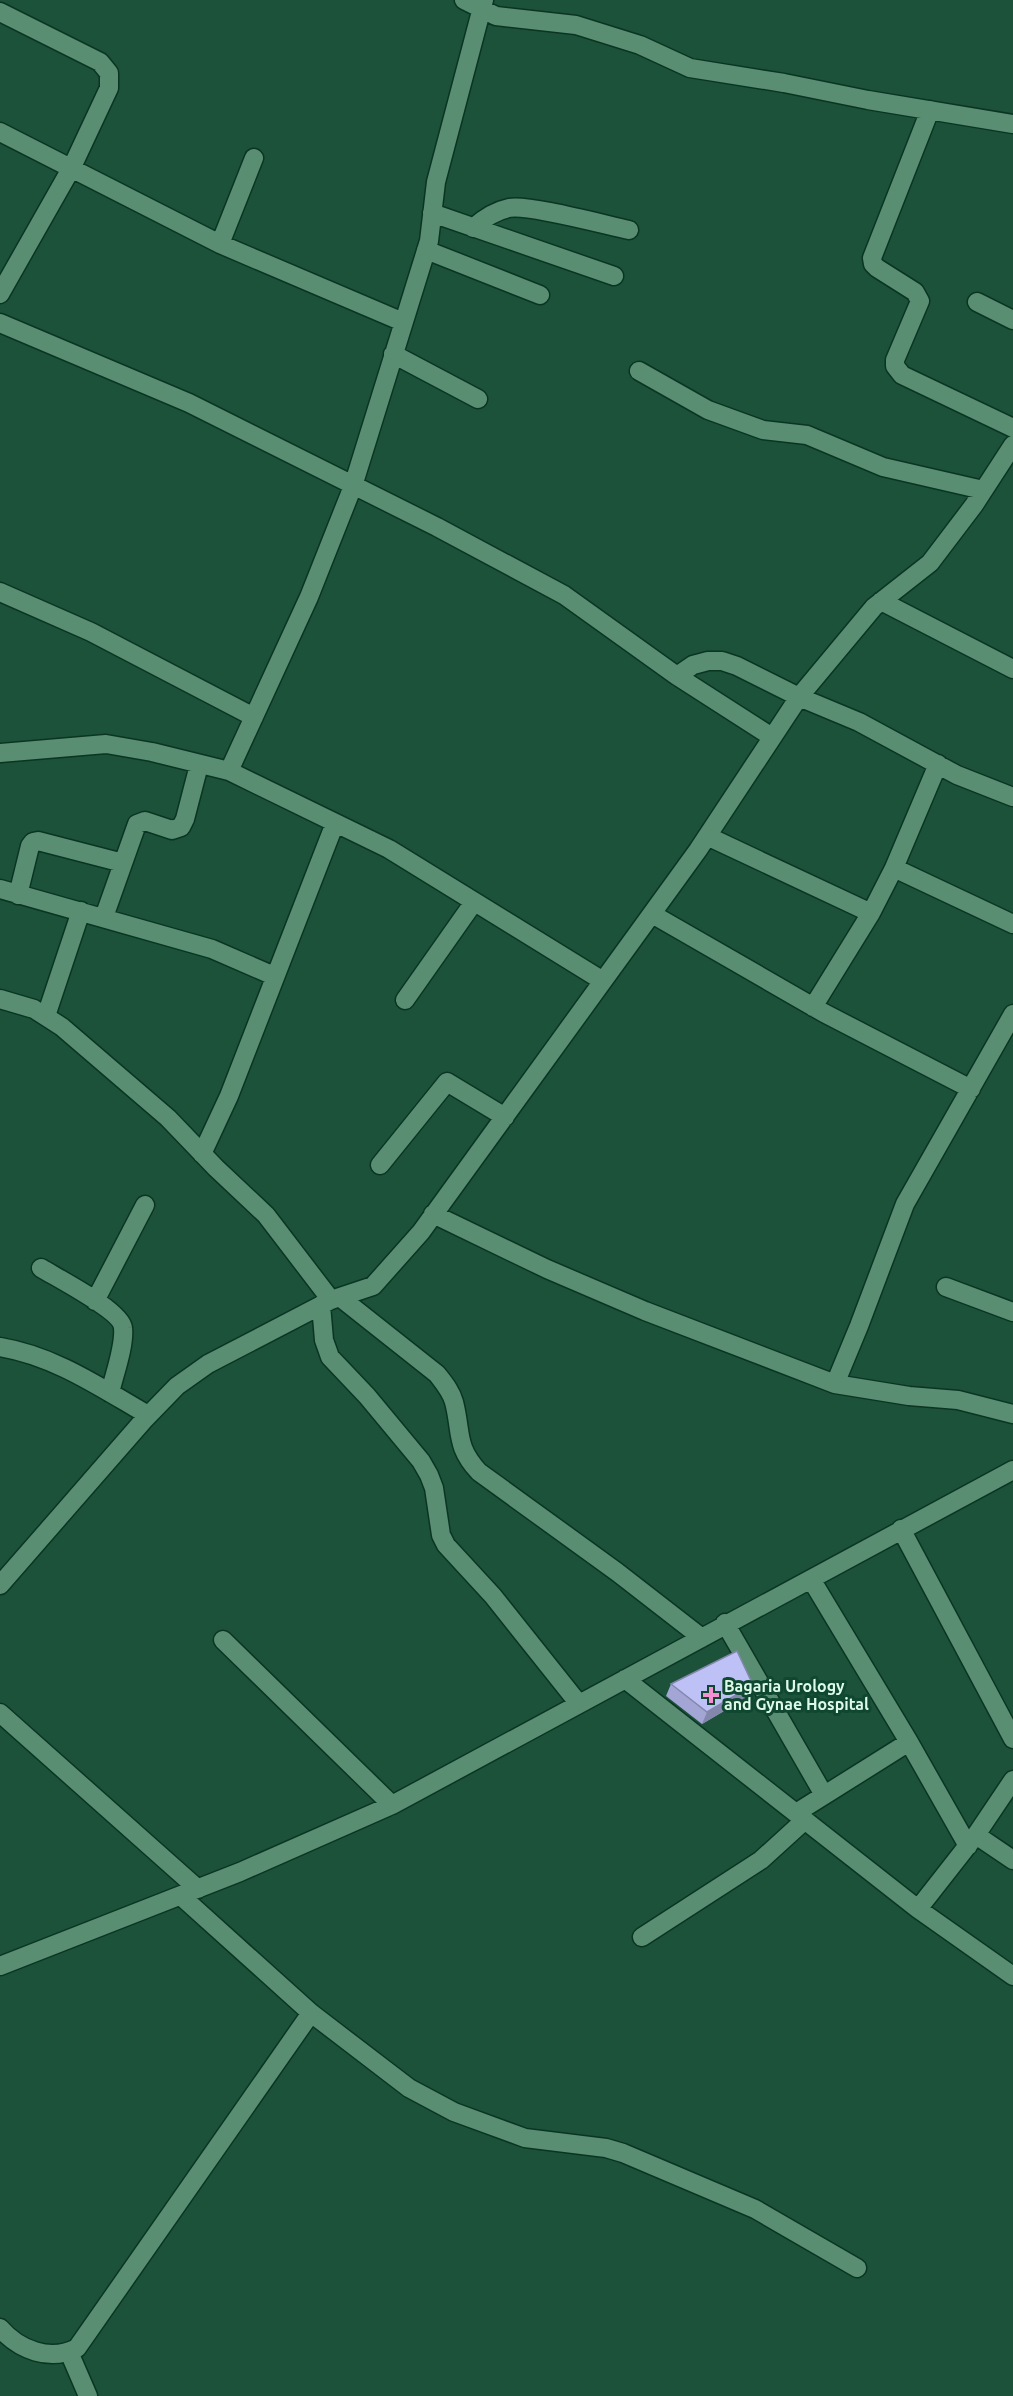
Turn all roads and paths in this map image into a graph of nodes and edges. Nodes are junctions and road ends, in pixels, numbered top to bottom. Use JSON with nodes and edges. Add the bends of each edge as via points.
{"nodes":[{"id":1,"x":464,"y":0,"type":"edge"},
{"id":2,"x":482,"y":4,"type":"edge"},
{"id":3,"x":0,"y":12,"type":"edge"},
{"id":4,"x":930,"y":110,"type":"junction"},
{"id":5,"x":1013,"y":124,"type":"edge"},
{"id":6,"x":0,"y":132,"type":"edge"},
{"id":7,"x":254,"y":158,"type":"dead end"},
{"id":8,"x":72,"y":167,"type":"junction"},
{"id":9,"x":432,"y":213,"type":"junction"},
{"id":10,"x":473,"y":228,"type":"junction"},
{"id":11,"x":629,"y":230,"type":"dead end"},
{"id":12,"x":220,"y":244,"type":"junction"},
{"id":13,"x":426,"y":250,"type":"junction"},
{"id":14,"x":614,"y":276,"type":"dead end"},
{"id":15,"x":0,"y":294,"type":"edge"},
{"id":16,"x":540,"y":295,"type":"dead end"},
{"id":17,"x":977,"y":302,"type":"dead end"},
{"id":18,"x":1013,"y":320,"type":"edge"},
{"id":19,"x":403,"y":322,"type":"junction"},
{"id":20,"x":0,"y":323,"type":"edge"},
{"id":21,"x":393,"y":354,"type":"junction"},
{"id":22,"x":639,"y":371,"type":"dead end"},
{"id":23,"x":478,"y":399,"type":"dead end"},
{"id":24,"x":1013,"y":428,"type":"edge"},
{"id":25,"x":1013,"y":445,"type":"edge"},
{"id":26,"x":353,"y":486,"type":"junction"},
{"id":27,"x":983,"y":490,"type":"junction"},
{"id":28,"x":0,"y":592,"type":"edge"},
{"id":29,"x":881,"y":601,"type":"junction"},
{"id":30,"x":1013,"y":669,"type":"edge"},
{"id":31,"x":676,"y":676,"type":"junction"},
{"id":32,"x":800,"y":697,"type":"junction"},
{"id":33,"x":254,"y":717,"type":"junction"},
{"id":34,"x":772,"y":737,"type":"junction"},
{"id":35,"x":0,"y":753,"type":"edge"},
{"id":36,"x":938,"y":764,"type":"junction"},
{"id":37,"x":199,"y":765,"type":"junction"},
{"id":38,"x":229,"y":771,"type":"junction"},
{"id":39,"x":1013,"y":797,"type":"edge"},
{"id":40,"x":335,"y":823,"type":"junction"},
{"id":41,"x":706,"y":836,"type":"junction"},
{"id":42,"x":123,"y":863,"type":"junction"},
{"id":43,"x":894,"y":868,"type":"junction"},
{"id":44,"x":0,"y":889,"type":"edge"},
{"id":45,"x":18,"y":895,"type":"junction"},
{"id":46,"x":474,"y":902,"type":"junction"},
{"id":47,"x":81,"y":911,"type":"junction"},
{"id":48,"x":652,"y":914,"type":"junction"},
{"id":49,"x":871,"y":914,"type":"junction"},
{"id":50,"x":104,"y":917,"type":"junction"},
{"id":51,"x":1013,"y":924,"type":"edge"},
{"id":52,"x":274,"y":976,"type":"junction"},
{"id":53,"x":603,"y":981,"type":"junction"},
{"id":54,"x":0,"y":999,"type":"edge"},
{"id":55,"x":405,"y":1000,"type":"dead end"},
{"id":56,"x":813,"y":1007,"type":"junction"},
{"id":57,"x":1013,"y":1014,"type":"edge"},
{"id":58,"x":46,"y":1016,"type":"junction"},
{"id":59,"x":971,"y":1089,"type":"junction"},
{"id":60,"x":505,"y":1117,"type":"junction"},
{"id":61,"x":202,"y":1154,"type":"junction"},
{"id":62,"x":380,"y":1165,"type":"dead end"},
{"id":63,"x":145,"y":1205,"type":"dead end"},
{"id":64,"x":433,"y":1214,"type":"junction"},
{"id":65,"x":41,"y":1268,"type":"dead end"},
{"id":66,"x":946,"y":1287,"type":"dead end"},
{"id":67,"x":95,"y":1301,"type":"junction"},
{"id":68,"x":331,"y":1301,"type":"junction"},
{"id":69,"x":1013,"y":1312,"type":"edge"},
{"id":70,"x":0,"y":1347,"type":"edge"},
{"id":71,"x":835,"y":1384,"type":"junction"},
{"id":72,"x":110,"y":1393,"type":"junction"},
{"id":73,"x":1013,"y":1414,"type":"edge"},
{"id":74,"x":148,"y":1415,"type":"junction"},
{"id":75,"x":1013,"y":1470,"type":"edge"},
{"id":76,"x":901,"y":1529,"type":"junction"},
{"id":77,"x":811,"y":1579,"type":"junction"},
{"id":78,"x":0,"y":1585,"type":"edge"},
{"id":79,"x":725,"y":1623,"type":"junction"},
{"id":80,"x":702,"y":1638,"type":"junction"},
{"id":81,"x":223,"y":1640,"type":"dead end"},
{"id":82,"x":625,"y":1679,"type":"junction"},
{"id":83,"x":579,"y":1704,"type":"junction"},
{"id":84,"x":0,"y":1713,"type":"edge"},
{"id":85,"x":1013,"y":1739,"type":"edge"},
{"id":86,"x":909,"y":1742,"type":"junction"},
{"id":87,"x":1013,"y":1780,"type":"edge"},
{"id":88,"x":824,"y":1796,"type":"junction"},
{"id":89,"x":392,"y":1805,"type":"junction"},
{"id":90,"x":801,"y":1816,"type":"junction"},
{"id":91,"x":972,"y":1840,"type":"junction"},
{"id":92,"x":1013,"y":1860,"type":"edge"},
{"id":93,"x":190,"y":1892,"type":"junction"},
{"id":94,"x":918,"y":1909,"type":"junction"},
{"id":95,"x":642,"y":1937,"type":"dead end"},
{"id":96,"x":0,"y":1966,"type":"edge"},
{"id":97,"x":1013,"y":1976,"type":"edge"},
{"id":98,"x":311,"y":2013,"type":"junction"},
{"id":99,"x":856,"y":2268,"type":"dead end"},
{"id":100,"x":0,"y":2328,"type":"edge"},
{"id":101,"x":69,"y":2352,"type":"junction"},
{"id":102,"x":88,"y":2396,"type":"edge"}],
"edges":[{"from":1,"to":2,"type":"street"},
{"from":2,"to":4,"type":"street","via":[[496,16],[576,25],[640,45],[690,68]]},
{"from":2,"to":9,"type":"street","via":[[436,182]]},
{"from":3,"to":8,"type":"street","via":[[100,62],[109,73],[109,88]]},
{"from":4,"to":5,"type":"street"},
{"from":4,"to":24,"type":"street","via":[[872,258],[874,266],[915,292],[920,301],[895,366],[902,375]]},
{"from":6,"to":8,"type":"street"},
{"from":7,"to":12,"type":"street"},
{"from":8,"to":12,"type":"street"},
{"from":8,"to":15,"type":"street"},
{"from":9,"to":10,"type":"street"},
{"from":9,"to":13,"type":"street"},
{"from":10,"to":11,"type":"street","via":[[485,217],[511,207]]},
{"from":10,"to":14,"type":"street"},
{"from":12,"to":19,"type":"street"},
{"from":13,"to":16,"type":"street"},
{"from":13,"to":19,"type":"street"},
{"from":17,"to":18,"type":"street"},
{"from":19,"to":21,"type":"street"},
{"from":20,"to":26,"type":"street","via":[[189,403]]},
{"from":21,"to":23,"type":"street"},
{"from":21,"to":26,"type":"street"},
{"from":22,"to":27,"type":"street","via":[[708,410],[763,430],[807,435],[883,467]]},
{"from":25,"to":27,"type":"street"},
{"from":26,"to":31,"type":"street","via":[[564,595]]},
{"from":26,"to":33,"type":"street","via":[[309,597]]},
{"from":27,"to":29,"type":"street","via":[[930,563]]},
{"from":28,"to":33,"type":"street","via":[[91,632]]},
{"from":29,"to":30,"type":"street"},
{"from":29,"to":32,"type":"street"},
{"from":31,"to":32,"type":"street","via":[[693,665],[722,661]]},
{"from":31,"to":34,"type":"street"},
{"from":32,"to":34,"type":"street"},
{"from":32,"to":36,"type":"street","via":[[859,722]]},
{"from":33,"to":38,"type":"street"},
{"from":34,"to":41,"type":"street"},
{"from":35,"to":37,"type":"street","via":[[106,744]]},
{"from":36,"to":39,"type":"street"},
{"from":36,"to":43,"type":"street"},
{"from":37,"to":38,"type":"street"},
{"from":37,"to":42,"type":"street","via":[[181,827],[172,830],[141,821]]},
{"from":38,"to":40,"type":"street"},
{"from":40,"to":46,"type":"street","via":[[389,849]]},
{"from":40,"to":52,"type":"street"},
{"from":41,"to":48,"type":"street"},
{"from":41,"to":49,"type":"street"},
{"from":42,"to":45,"type":"street","via":[[35,841],[30,846]]},
{"from":42,"to":50,"type":"street"},
{"from":43,"to":49,"type":"street"},
{"from":43,"to":51,"type":"street"},
{"from":44,"to":45,"type":"street"},
{"from":45,"to":47,"type":"street"},
{"from":46,"to":53,"type":"street"},
{"from":46,"to":55,"type":"street"},
{"from":47,"to":50,"type":"street"},
{"from":47,"to":58,"type":"street"},
{"from":48,"to":53,"type":"street"},
{"from":48,"to":56,"type":"street"},
{"from":49,"to":56,"type":"street"},
{"from":50,"to":52,"type":"street","via":[[212,949]]},
{"from":52,"to":61,"type":"street","via":[[229,1096]]},
{"from":53,"to":60,"type":"street"},
{"from":54,"to":58,"type":"street"},
{"from":56,"to":59,"type":"street"},
{"from":57,"to":59,"type":"street"},
{"from":58,"to":61,"type":"street","via":[[168,1118]]},
{"from":59,"to":71,"type":"street","via":[[905,1204]]},
{"from":60,"to":62,"type":"street","via":[[447,1082]]},
{"from":60,"to":64,"type":"street"},
{"from":61,"to":68,"type":"street","via":[[266,1215]]},
{"from":63,"to":67,"type":"street"},
{"from":64,"to":68,"type":"street","via":[[373,1286]]},
{"from":64,"to":71,"type":"street","via":[[634,1306]]},
{"from":65,"to":67,"type":"street"},
{"from":66,"to":69,"type":"street"},
{"from":67,"to":72,"type":"street","via":[[117,1316],[123,1328]]},
{"from":68,"to":74,"type":"street","via":[[208,1364],[177,1386]]},
{"from":68,"to":80,"type":"street","via":[[437,1374],[454,1402],[460,1444],[479,1472]]},
{"from":68,"to":83,"type":"street","via":[[324,1340],[330,1357],[421,1461],[434,1488],[446,1545],[493,1596]]},
{"from":70,"to":72,"type":"street","via":[[23,1351],[72,1371]]},
{"from":71,"to":73,"type":"street","via":[[958,1401]]},
{"from":72,"to":74,"type":"street"},
{"from":74,"to":78,"type":"street"},
{"from":75,"to":76,"type":"street"},
{"from":76,"to":77,"type":"street"},
{"from":76,"to":85,"type":"street"},
{"from":77,"to":79,"type":"street"},
{"from":77,"to":86,"type":"street"},
{"from":79,"to":80,"type":"street"},
{"from":79,"to":88,"type":"street"},
{"from":80,"to":82,"type":"street"},
{"from":81,"to":89,"type":"street"},
{"from":82,"to":83,"type":"street"},
{"from":82,"to":90,"type":"street"},
{"from":83,"to":89,"type":"street"},
{"from":84,"to":93,"type":"street"},
{"from":86,"to":88,"type":"street"},
{"from":86,"to":91,"type":"street"},
{"from":87,"to":91,"type":"street"},
{"from":88,"to":90,"type":"street"},
{"from":89,"to":93,"type":"street"},
{"from":90,"to":94,"type":"street"},
{"from":90,"to":95,"type":"street","via":[[761,1860]]},
{"from":91,"to":92,"type":"street"},
{"from":91,"to":94,"type":"street"},
{"from":93,"to":96,"type":"street"},
{"from":93,"to":98,"type":"street"},
{"from":94,"to":97,"type":"street"},
{"from":98,"to":99,"type":"street","via":[[409,2088],[454,2112],[525,2138],[623,2153],[754,2209]]},
{"from":98,"to":101,"type":"street","via":[[84,2340]]},
{"from":100,"to":101,"type":"street","via":[[22,2347],[58,2355]]},
{"from":101,"to":102,"type":"street"}]}
